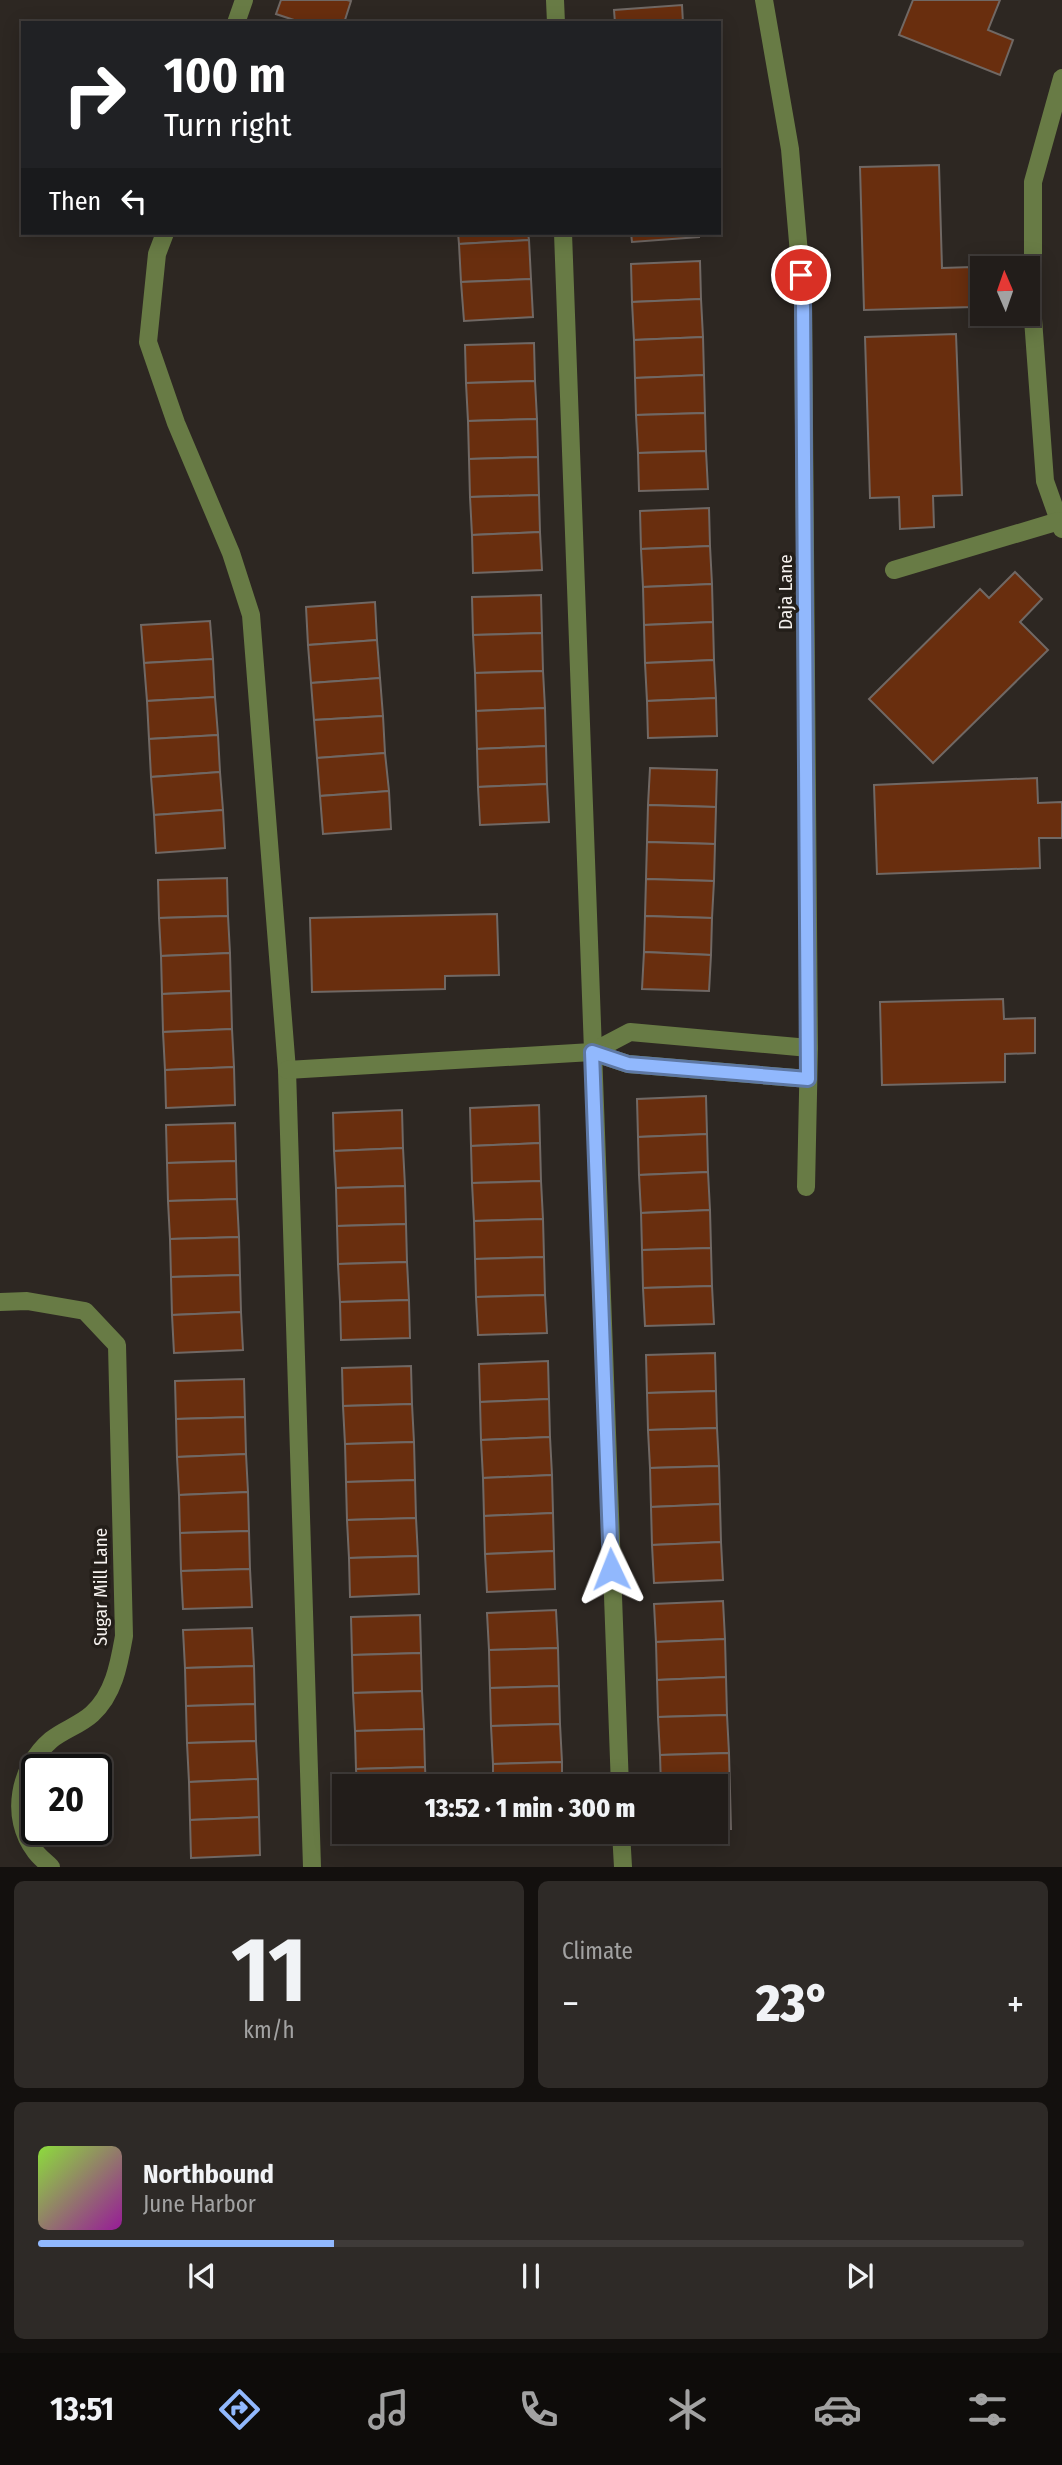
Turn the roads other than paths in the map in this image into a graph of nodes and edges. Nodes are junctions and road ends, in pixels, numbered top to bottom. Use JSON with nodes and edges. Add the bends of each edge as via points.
{"nodes":[{"id":1,"x":244,"y":0,"type":"edge"},
{"id":2,"x":555,"y":0,"type":"edge"},
{"id":3,"x":764,"y":0,"type":"edge"},
{"id":4,"x":237,"y":21,"type":"edge"},
{"id":5,"x":556,"y":21,"type":"edge"},
{"id":6,"x":1062,"y":78,"type":"edge"},
{"id":7,"x":1058,"y":103,"type":"edge"},
{"id":8,"x":164,"y":235,"type":"edge"},
{"id":9,"x":563,"y":235,"type":"edge"},
{"id":10,"x":1061,"y":525,"type":"edge"},
{"id":11,"x":894,"y":570,"type":"dead end"},
{"id":12,"x":809,"y":1048,"type":"junction"},
{"id":13,"x":592,"y":1052,"type":"junction"},
{"id":14,"x":287,"y":1070,"type":"junction"},
{"id":15,"x":808,"y":1079,"type":"junction"},
{"id":16,"x":806,"y":1186,"type":"dead end"},
{"id":17,"x":0,"y":1302,"type":"edge"},
{"id":18,"x":620,"y":1774,"type":"edge"},
{"id":19,"x":621,"y":1844,"type":"edge"},
{"id":20,"x":51,"y":1867,"type":"edge"},
{"id":21,"x":313,"y":1867,"type":"edge"},
{"id":22,"x":622,"y":1867,"type":"edge"}],
"edges":[{"from":1,"to":4,"type":"street"},
{"from":2,"to":5,"type":"street"},
{"from":3,"to":12,"type":"street","name":"Daja Lane","via":[[790,149],[803,300]]},
{"from":6,"to":7,"type":"street"},
{"from":7,"to":10,"type":"street","via":[[1033,182],[1034,319],[1045,481]]},
{"from":8,"to":14,"type":"street","via":[[157,254],[148,342],[251,615]]},
{"from":9,"to":13,"type":"street"},
{"from":10,"to":11,"type":"street"},
{"from":12,"to":13,"type":"street","via":[[630,1032]]},
{"from":12,"to":15,"type":"street","name":"Daja Lane"},
{"from":13,"to":14,"type":"street"},
{"from":13,"to":15,"type":"street","via":[[628,1064]]},
{"from":13,"to":18,"type":"street"},
{"from":14,"to":21,"type":"street"},
{"from":15,"to":16,"type":"street","name":"Daja Lane"},
{"from":17,"to":20,"type":"street","name":"Sugar Mill Lane","via":[[27,1301],[85,1311],[117,1345],[124,1636],[116,1676],[92,1714],[51,1740],[25,1775],[21,1822],[35,1851]]},
{"from":19,"to":22,"type":"street"}]}
